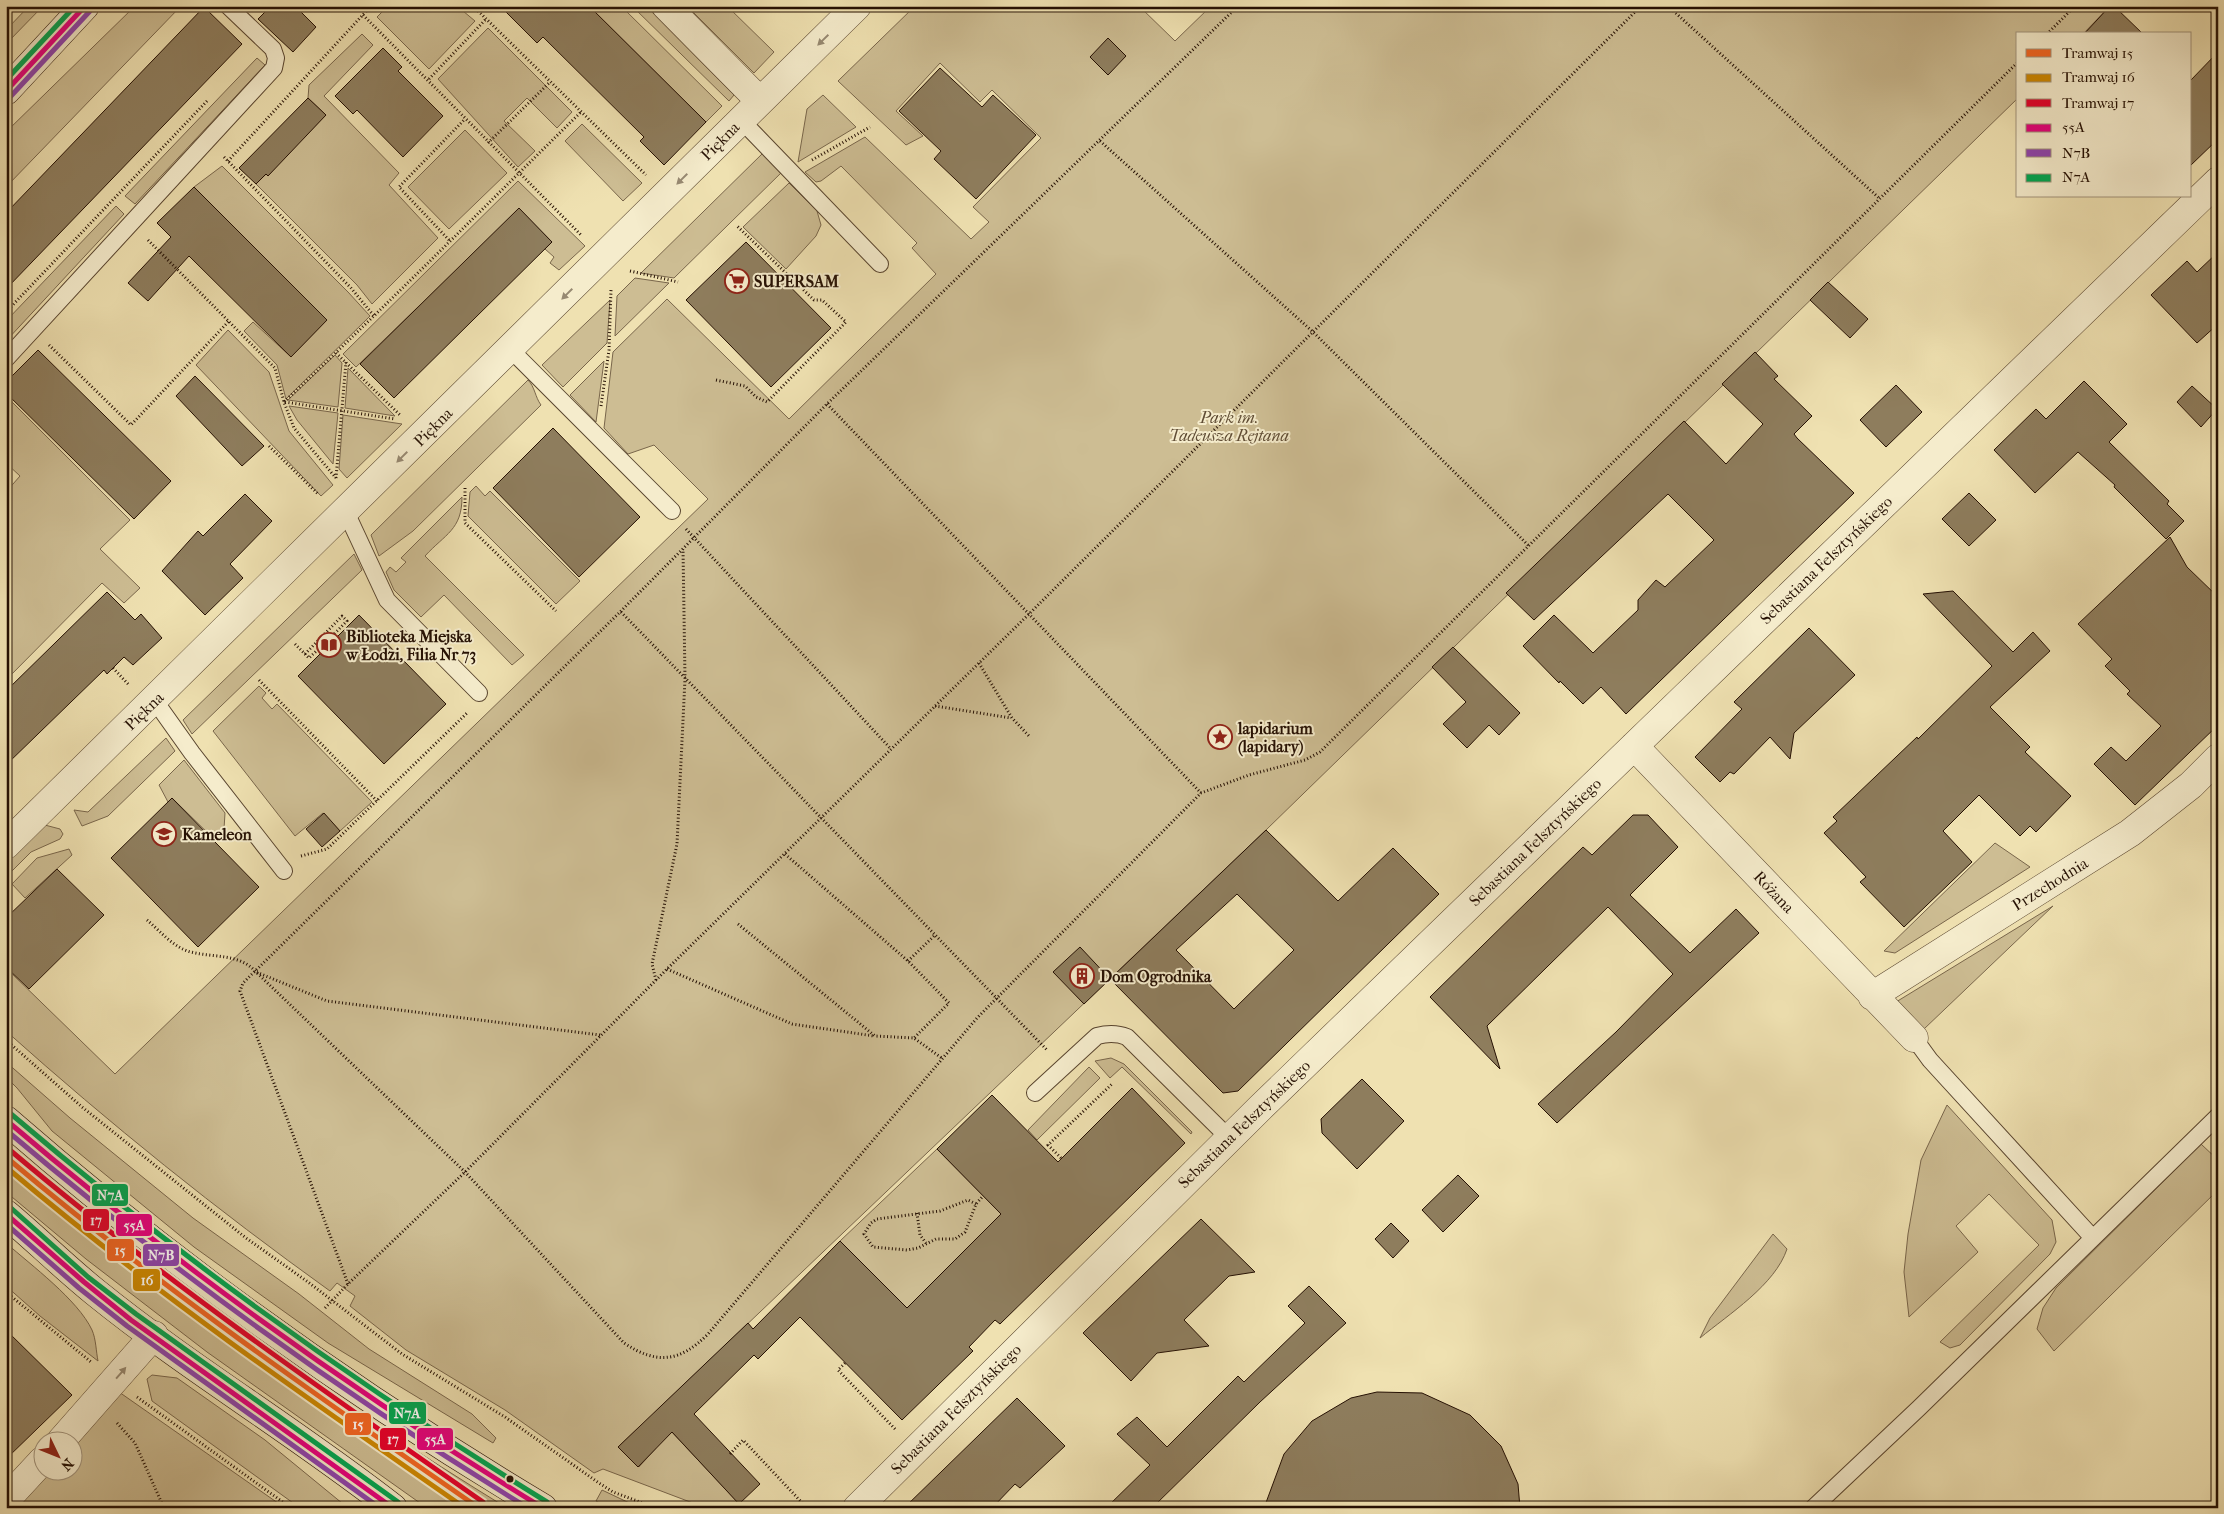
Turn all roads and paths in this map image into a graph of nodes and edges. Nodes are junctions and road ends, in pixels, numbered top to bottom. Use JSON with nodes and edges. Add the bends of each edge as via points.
{"nodes":[{"id":1,"x":85,"y":6,"type":"edge"},
{"id":2,"x":228,"y":6,"type":"edge"},
{"id":3,"x":371,"y":6,"type":"edge"},
{"id":4,"x":473,"y":6,"type":"edge"},
{"id":5,"x":666,"y":6,"type":"edge"},
{"id":6,"x":858,"y":6,"type":"edge"},
{"id":7,"x":1238,"y":6,"type":"edge"},
{"id":8,"x":1641,"y":6,"type":"edge"},
{"id":9,"x":1668,"y":6,"type":"edge"},
{"id":10,"x":2075,"y":6,"type":"edge"},
{"id":11,"x":363,"y":15,"type":"junction"},
{"id":12,"x":486,"y":19,"type":"junction"},
{"id":13,"x":2048,"y":32,"type":"edge"},
{"id":14,"x":2016,"y":64,"type":"edge"},
{"id":15,"x":429,"y":79,"type":"junction"},
{"id":16,"x":550,"y":82,"type":"junction"},
{"id":17,"x":6,"y":91,"type":"edge"},
{"id":18,"x":209,"y":100,"type":"dead end"},
{"id":19,"x":760,"y":101,"type":"junction"},
{"id":20,"x":581,"y":112,"type":"junction"},
{"id":21,"x":465,"y":118,"type":"junction"},
{"id":22,"x":741,"y":120,"type":"junction"},
{"id":23,"x":870,"y":126,"type":"dead end"},
{"id":24,"x":207,"y":140,"type":"junction"},
{"id":25,"x":1100,"y":141,"type":"junction"},
{"id":26,"x":488,"y":142,"type":"junction"},
{"id":27,"x":228,"y":161,"type":"junction"},
{"id":28,"x":790,"y":172,"type":"junction"},
{"id":29,"x":518,"y":173,"type":"junction"},
{"id":30,"x":652,"y":181,"type":"dead end"},
{"id":31,"x":2218,"y":181,"type":"edge"},
{"id":32,"x":1879,"y":198,"type":"junction"},
{"id":33,"x":736,"y":225,"type":"dead end"},
{"id":34,"x":148,"y":240,"type":"dead end"},
{"id":35,"x":449,"y":240,"type":"junction"},
{"id":36,"x":602,"y":259,"type":"junction"},
{"id":37,"x":880,"y":264,"type":"dead end"},
{"id":38,"x":678,"y":282,"type":"dead end"},
{"id":39,"x":6,"y":312,"type":"edge"},
{"id":40,"x":834,"y":312,"type":"junction"},
{"id":41,"x":831,"y":315,"type":"dead end"},
{"id":42,"x":374,"y":316,"type":"junction"},
{"id":43,"x":230,"y":320,"type":"junction"},
{"id":44,"x":1312,"y":331,"type":"junction"},
{"id":45,"x":47,"y":344,"type":"dead end"},
{"id":46,"x":511,"y":350,"type":"junction"},
{"id":47,"x":336,"y":353,"type":"junction"},
{"id":48,"x":6,"y":359,"type":"edge"},
{"id":49,"x":346,"y":362,"type":"junction"},
{"id":50,"x":716,"y":380,"type":"dead end"},
{"id":51,"x":284,"y":402,"type":"junction"},
{"id":52,"x":827,"y":404,"type":"junction"},
{"id":53,"x":342,"y":412,"type":"junction"},
{"id":54,"x":597,"y":435,"type":"junction"},
{"id":55,"x":269,"y":446,"type":"dead end"},
{"id":56,"x":336,"y":478,"type":"junction"},
{"id":57,"x":340,"y":483,"type":"dead end"},
{"id":58,"x":465,"y":488,"type":"dead end"},
{"id":59,"x":321,"y":498,"type":"dead end"},
{"id":60,"x":672,"y":511,"type":"joint"},
{"id":61,"x":346,"y":512,"type":"junction"},
{"id":62,"x":693,"y":538,"type":"junction"},
{"id":63,"x":1530,"y":546,"type":"junction"},
{"id":64,"x":683,"y":549,"type":"junction"},
{"id":65,"x":556,"y":612,"type":"dead end"},
{"id":66,"x":620,"y":612,"type":"junction"},
{"id":67,"x":1029,"y":614,"type":"junction"},
{"id":68,"x":295,"y":644,"type":"dead end"},
{"id":69,"x":305,"y":654,"type":"junction"},
{"id":70,"x":979,"y":663,"type":"junction"},
{"id":71,"x":113,"y":668,"type":"dead end"},
{"id":72,"x":685,"y":679,"type":"junction"},
{"id":73,"x":259,"y":680,"type":"dead end"},
{"id":74,"x":130,"y":686,"type":"dead end"},
{"id":75,"x":476,"y":700,"type":"joint"},
{"id":76,"x":155,"y":701,"type":"junction"},
{"id":77,"x":935,"y":706,"type":"junction"},
{"id":78,"x":1012,"y":718,"type":"junction"},
{"id":79,"x":1030,"y":737,"type":"dead end"},
{"id":80,"x":1634,"y":746,"type":"junction"},
{"id":81,"x":891,"y":749,"type":"junction"},
{"id":82,"x":2218,"y":758,"type":"edge"},
{"id":83,"x":1201,"y":793,"type":"junction"},
{"id":84,"x":377,"y":801,"type":"junction"},
{"id":85,"x":820,"y":819,"type":"junction"},
{"id":86,"x":6,"y":845,"type":"edge"},
{"id":87,"x":785,"y":854,"type":"junction"},
{"id":88,"x":301,"y":856,"type":"dead end"},
{"id":89,"x":284,"y":871,"type":"dead end"},
{"id":90,"x":147,"y":920,"type":"dead end"},
{"id":91,"x":738,"y":924,"type":"dead end"},
{"id":92,"x":934,"y":935,"type":"junction"},
{"id":93,"x":908,"y":961,"type":"junction"},
{"id":94,"x":668,"y":969,"type":"junction"},
{"id":95,"x":256,"y":972,"type":"junction"},
{"id":96,"x":656,"y":980,"type":"junction"},
{"id":97,"x":1872,"y":996,"type":"junction"},
{"id":98,"x":996,"y":998,"type":"junction"},
{"id":99,"x":600,"y":1036,"type":"junction"},
{"id":100,"x":875,"y":1036,"type":"junction"},
{"id":101,"x":914,"y":1038,"type":"junction"},
{"id":102,"x":1914,"y":1038,"type":"joint"},
{"id":103,"x":6,"y":1040,"type":"edge"},
{"id":104,"x":1081,"y":1051,"type":"junction"},
{"id":105,"x":942,"y":1058,"type":"junction"},
{"id":106,"x":1112,"y":1084,"type":"dead end"},
{"id":107,"x":1035,"y":1093,"type":"dead end"},
{"id":108,"x":2218,"y":1116,"type":"edge"},
{"id":109,"x":6,"y":1120,"type":"edge"},
{"id":110,"x":1229,"y":1138,"type":"junction"},
{"id":111,"x":1061,"y":1158,"type":"dead end"},
{"id":112,"x":465,"y":1172,"type":"junction"},
{"id":113,"x":983,"y":1196,"type":"dead end"},
{"id":114,"x":976,"y":1204,"type":"junction"},
{"id":115,"x":917,"y":1213,"type":"junction"},
{"id":116,"x":6,"y":1214,"type":"edge"},
{"id":117,"x":2092,"y":1237,"type":"junction"},
{"id":118,"x":926,"y":1243,"type":"junction"},
{"id":119,"x":348,"y":1284,"type":"junction"},
{"id":120,"x":6,"y":1292,"type":"edge"},
{"id":121,"x":333,"y":1300,"type":"junction"},
{"id":122,"x":326,"y":1308,"type":"dead end"},
{"id":123,"x":154,"y":1335,"type":"junction"},
{"id":124,"x":845,"y":1362,"type":"dead end"},
{"id":125,"x":114,"y":1381,"type":"junction"},
{"id":126,"x":101,"y":1414,"type":"junction"},
{"id":127,"x":75,"y":1432,"type":"edge"},
{"id":128,"x":898,"y":1432,"type":"dead end"},
{"id":129,"x":730,"y":1454,"type":"dead end"},
{"id":130,"x":32,"y":1472,"type":"edge"},
{"id":131,"x":6,"y":1500,"type":"edge"},
{"id":132,"x":164,"y":1508,"type":"edge"},
{"id":133,"x":291,"y":1508,"type":"edge"},
{"id":134,"x":393,"y":1508,"type":"edge"},
{"id":135,"x":543,"y":1508,"type":"edge"},
{"id":136,"x":656,"y":1508,"type":"edge"},
{"id":137,"x":807,"y":1508,"type":"edge"},
{"id":138,"x":857,"y":1508,"type":"edge"},
{"id":139,"x":1813,"y":1508,"type":"edge"}],
"edges":[{"from":1,"to":17,"type":"street"},
{"from":2,"to":24,"type":"lane","via":[[273,49],[276,58],[274,68]]},
{"from":3,"to":11,"type":"path"},
{"from":4,"to":12,"type":"path"},
{"from":5,"to":19,"type":"street"},
{"from":6,"to":19,"type":"street","name":"Piękna","one_way":true},
{"from":7,"to":25,"type":"path"},
{"from":8,"to":44,"type":"path"},
{"from":9,"to":32,"type":"path"},
{"from":10,"to":13,"type":"path"},
{"from":11,"to":15,"type":"path"},
{"from":11,"to":27,"type":"path"},
{"from":12,"to":15,"type":"path"},
{"from":12,"to":16,"type":"path"},
{"from":14,"to":32,"type":"path"},
{"from":15,"to":21,"type":"path"},
{"from":16,"to":20,"type":"path"},
{"from":16,"to":26,"type":"path"},
{"from":18,"to":39,"type":"path"},
{"from":19,"to":22,"type":"street","name":"Piękna"},
{"from":20,"to":29,"type":"path"},
{"from":20,"to":30,"type":"path"},
{"from":21,"to":26,"type":"path"},
{"from":21,"to":35,"type":"path","via":[[398,186]]},
{"from":22,"to":28,"type":"lane"},
{"from":22,"to":36,"type":"street","name":"Piękna","one_way":true},
{"from":23,"to":28,"type":"path"},
{"from":24,"to":27,"type":"path"},
{"from":24,"to":48,"type":"lane"},
{"from":25,"to":44,"type":"path"},
{"from":25,"to":52,"type":"path"},
{"from":26,"to":29,"type":"path"},
{"from":27,"to":42,"type":"path"},
{"from":28,"to":37,"type":"lane"},
{"from":29,"to":35,"type":"path"},
{"from":29,"to":36,"type":"path"},
{"from":31,"to":80,"type":"street","name":"Sebastiana Felsztyńskiego"},
{"from":32,"to":63,"type":"path"},
{"from":33,"to":40,"type":"path","via":[[814,300],[822,300]]},
{"from":34,"to":43,"type":"path"},
{"from":35,"to":42,"type":"path"},
{"from":36,"to":38,"type":"path","via":[[638,274]]},
{"from":36,"to":46,"type":"street","name":"Piękna","one_way":true},
{"from":36,"to":54,"type":"path","via":[[613,294]]},
{"from":40,"to":41,"type":"path"},
{"from":40,"to":50,"type":"path","via":[[846,322],[767,402],[745,386]]},
{"from":42,"to":47,"type":"path"},
{"from":43,"to":45,"type":"path","via":[[131,425]]},
{"from":43,"to":51,"type":"path","via":[[275,368]]},
{"from":44,"to":63,"type":"path"},
{"from":44,"to":67,"type":"path"},
{"from":46,"to":54,"type":"lane"},
{"from":46,"to":61,"type":"street","name":"Piękna","one_way":true},
{"from":47,"to":49,"type":"path"},
{"from":47,"to":51,"type":"path"},
{"from":49,"to":53,"type":"path"},
{"from":49,"to":53,"type":"path","via":[[405,420]]},
{"from":51,"to":53,"type":"path"},
{"from":51,"to":56,"type":"path","via":[[294,428]]},
{"from":52,"to":62,"type":"path"},
{"from":52,"to":67,"type":"path"},
{"from":53,"to":56,"type":"path"},
{"from":54,"to":60,"type":"lane"},
{"from":55,"to":59,"type":"path"},
{"from":56,"to":57,"type":"path"},
{"from":58,"to":65,"type":"path","via":[[465,523]]},
{"from":60,"to":62,"type":"path"},
{"from":61,"to":75,"type":"lane","via":[[387,600]]},
{"from":61,"to":76,"type":"street","name":"Piękna"},
{"from":62,"to":64,"type":"path"},
{"from":62,"to":81,"type":"path"},
{"from":63,"to":83,"type":"path","via":[[1320,752],[1305,760],[1249,775]]},
{"from":64,"to":66,"type":"path"},
{"from":64,"to":72,"type":"path"},
{"from":66,"to":72,"type":"path"},
{"from":66,"to":95,"type":"path"},
{"from":67,"to":70,"type":"path"},
{"from":67,"to":83,"type":"path"},
{"from":68,"to":69,"type":"path"},
{"from":69,"to":69,"type":"path","via":[[309,658],[327,644],[347,621],[342,616]]},
{"from":70,"to":77,"type":"path"},
{"from":70,"to":78,"type":"path"},
{"from":71,"to":74,"type":"path"},
{"from":72,"to":85,"type":"path"},
{"from":72,"to":96,"type":"path","via":[[677,844],[652,964]]},
{"from":73,"to":84,"type":"path"},
{"from":75,"to":84,"type":"path"},
{"from":76,"to":86,"type":"street","name":"Piękna"},
{"from":76,"to":89,"type":"lane"},
{"from":77,"to":78,"type":"path"},
{"from":77,"to":81,"type":"path"},
{"from":78,"to":79,"type":"path"},
{"from":80,"to":97,"type":"street","name":"Różana"},
{"from":80,"to":110,"type":"street","name":"Sebastiana Felsztyńskiego"},
{"from":81,"to":85,"type":"path"},
{"from":82,"to":97,"type":"street","name":"Przechodnia","via":[[2191,785],[2130,833]]},
{"from":83,"to":98,"type":"path"},
{"from":84,"to":88,"type":"path","via":[[327,849]]},
{"from":85,"to":87,"type":"path"},
{"from":85,"to":92,"type":"path"},
{"from":87,"to":93,"type":"path"},
{"from":87,"to":94,"type":"path"},
{"from":90,"to":95,"type":"path","via":[[190,952],[242,960]]},
{"from":91,"to":100,"type":"path"},
{"from":92,"to":93,"type":"path"},
{"from":92,"to":98,"type":"path"},
{"from":93,"to":101,"type":"path","via":[[949,1003]]},
{"from":94,"to":96,"type":"path"},
{"from":94,"to":100,"type":"path","via":[[792,1024]]},
{"from":95,"to":99,"type":"path","via":[[327,1002]]},
{"from":95,"to":112,"type":"path"},
{"from":95,"to":119,"type":"path","via":[[243,983],[240,991]]},
{"from":96,"to":99,"type":"path"},
{"from":97,"to":102,"type":"street","name":"Różana"},
{"from":98,"to":104,"type":"path","via":[[1055,1058],[1074,1042]]},
{"from":98,"to":105,"type":"path"},
{"from":99,"to":112,"type":"path"},
{"from":100,"to":101,"type":"path"},
{"from":101,"to":105,"type":"path"},
{"from":102,"to":117,"type":"lane","via":[[1930,1060]]},
{"from":103,"to":121,"type":"path","via":[[202,1205]]},
{"from":104,"to":107,"type":"lane"},
{"from":104,"to":110,"type":"lane","via":[[1097,1036],[1112,1033],[1127,1036]]},
{"from":105,"to":112,"type":"path","via":[[708,1334],[696,1346],[675,1356],[653,1358],[624,1343]]},
{"from":106,"to":111,"type":"path","via":[[1048,1145]]},
{"from":108,"to":117,"type":"lane"},
{"from":109,"to":135,"type":"street","via":[[72,1177],[236,1305],[443,1446]]},
{"from":110,"to":138,"type":"street","name":"Sebastiana Felsztyńskiego"},
{"from":112,"to":119,"type":"path"},
{"from":113,"to":114,"type":"path"},
{"from":114,"to":115,"type":"path","via":[[968,1200],[940,1210]]},
{"from":114,"to":118,"type":"path","via":[[965,1232],[960,1236]]},
{"from":115,"to":118,"type":"path","via":[[920,1235]]},
{"from":115,"to":118,"type":"path","via":[[877,1219],[864,1234],[873,1247],[907,1250]]},
{"from":116,"to":123,"type":"street","via":[[94,1292]]},
{"from":117,"to":139,"type":"lane"},
{"from":119,"to":121,"type":"path"},
{"from":120,"to":125,"type":"path"},
{"from":121,"to":122,"type":"path"},
{"from":121,"to":136,"type":"path","via":[[402,1354],[505,1417],[599,1483],[613,1492]]},
{"from":125,"to":123,"type":"street","one_way":true},
{"from":123,"to":134,"type":"street"},
{"from":124,"to":128,"type":"path","via":[[838,1370]]},
{"from":125,"to":126,"type":"street"},
{"from":125,"to":133,"type":"path"},
{"from":126,"to":127,"type":"street"},
{"from":126,"to":132,"type":"path","via":[[135,1444]]},
{"from":129,"to":137,"type":"path","via":[[743,1440]]},
{"from":130,"to":131,"type":"street"}]}
